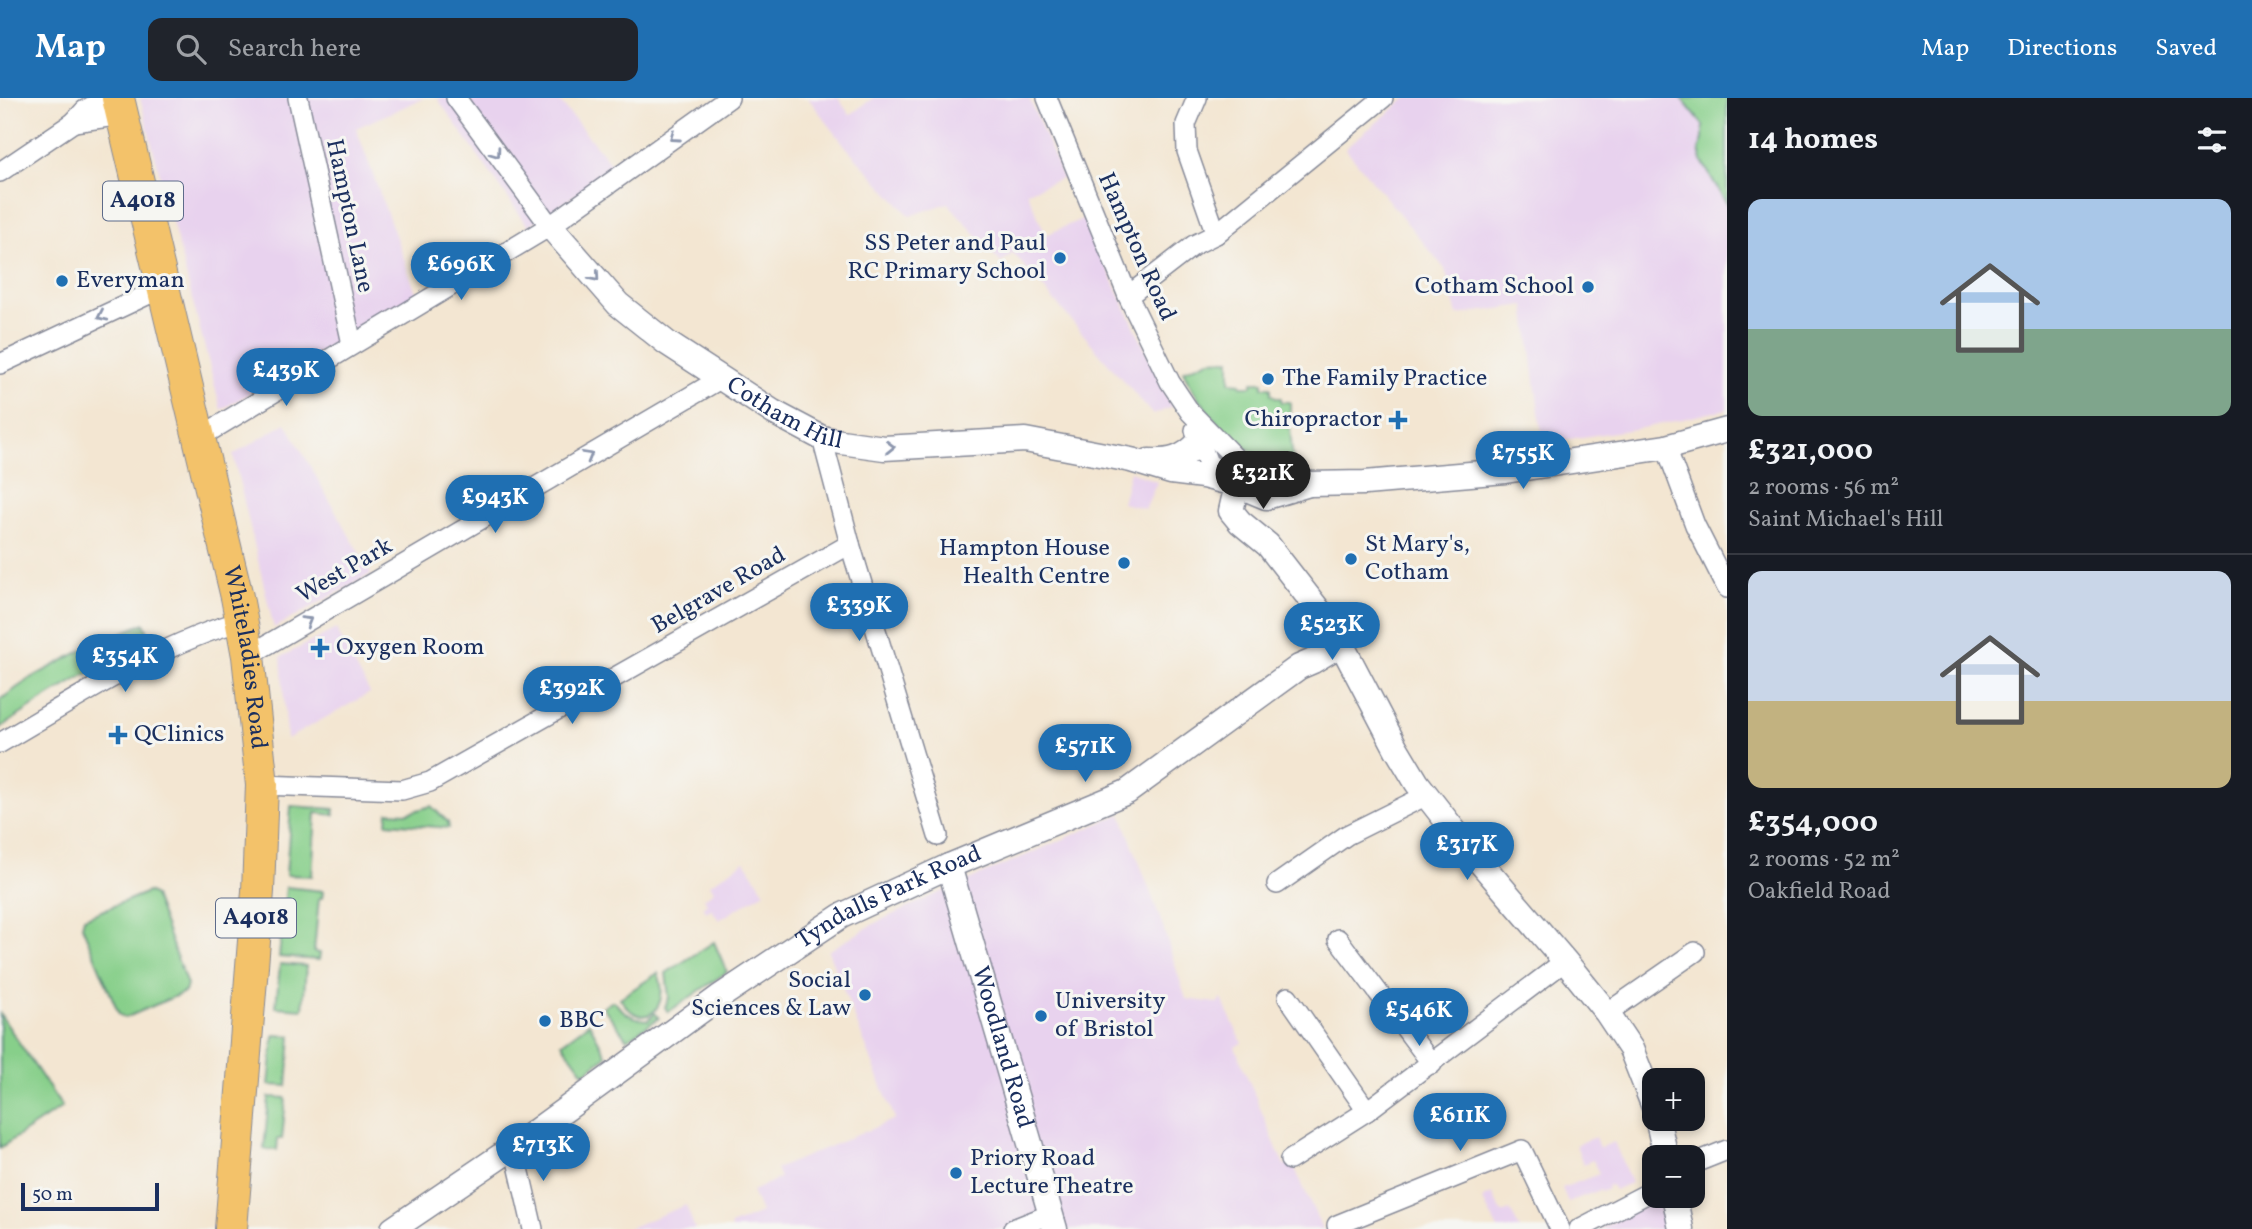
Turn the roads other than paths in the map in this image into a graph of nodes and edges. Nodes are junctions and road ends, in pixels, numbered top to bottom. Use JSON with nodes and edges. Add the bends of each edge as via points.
{"nodes":[{"id":1,"x":298,"y":98,"type":"edge"},
{"id":2,"x":456,"y":98,"type":"edge"},
{"id":3,"x":729,"y":98,"type":"edge"},
{"id":4,"x":1047,"y":98,"type":"edge"},
{"id":5,"x":1196,"y":98,"type":"edge"},
{"id":6,"x":1383,"y":98,"type":"edge"},
{"id":7,"x":116,"y":104,"type":"edge"},
{"id":8,"x":701,"y":106,"type":"edge"},
{"id":9,"x":0,"y":172,"type":"edge"},
{"id":10,"x":550,"y":226,"type":"junction"},
{"id":11,"x":1216,"y":234,"type":"junction"},
{"id":12,"x":164,"y":287,"type":"junction"},
{"id":13,"x":1128,"y":296,"type":"junction"},
{"id":14,"x":352,"y":344,"type":"junction"},
{"id":15,"x":0,"y":364,"type":"edge"},
{"id":16,"x":720,"y":379,"type":"junction"},
{"id":17,"x":1189,"y":412,"type":"junction"},
{"id":18,"x":1727,"y":430,"type":"edge"},
{"id":19,"x":200,"y":437,"type":"junction"},
{"id":20,"x":822,"y":438,"type":"junction"},
{"id":21,"x":1198,"y":443,"type":"junction"},
{"id":22,"x":1666,"y":447,"type":"junction"},
{"id":23,"x":1131,"y":460,"type":"junction"},
{"id":24,"x":1237,"y":485,"type":"junction"},
{"id":25,"x":850,"y":544,"type":"junction"},
{"id":26,"x":1722,"y":588,"type":"edge"},
{"id":27,"x":242,"y":621,"type":"junction"},
{"id":28,"x":1337,"y":637,"type":"junction"},
{"id":29,"x":248,"y":656,"type":"junction"},
{"id":30,"x":0,"y":743,"type":"edge"},
{"id":31,"x":262,"y":785,"type":"junction"},
{"id":32,"x":1427,"y":795,"type":"junction"},
{"id":33,"x":939,"y":836,"type":"dead end"},
{"id":34,"x":949,"y":866,"type":"junction"},
{"id":35,"x":1277,"y":884,"type":"dead end"},
{"id":36,"x":1338,"y":939,"type":"dead end"},
{"id":37,"x":1695,"y":952,"type":"dead end"},
{"id":38,"x":1565,"y":961,"type":"junction"},
{"id":39,"x":1288,"y":997,"type":"dead end"},
{"id":40,"x":1607,"y":1013,"type":"junction"},
{"id":41,"x":1432,"y":1064,"type":"junction"},
{"id":42,"x":1642,"y":1077,"type":"edge"},
{"id":43,"x":1367,"y":1111,"type":"junction"},
{"id":44,"x":514,"y":1147,"type":"junction"},
{"id":45,"x":1727,"y":1150,"type":"edge"},
{"id":46,"x":1705,"y":1159,"type":"edge"},
{"id":47,"x":1290,"y":1160,"type":"dead end"},
{"id":48,"x":1642,"y":1196,"type":"edge"},
{"id":49,"x":1677,"y":1208,"type":"edge"},
{"id":50,"x":1053,"y":1221,"type":"edge"},
{"id":51,"x":232,"y":1229,"type":"edge"},
{"id":52,"x":393,"y":1229,"type":"edge"},
{"id":53,"x":533,"y":1229,"type":"edge"},
{"id":54,"x":1013,"y":1229,"type":"edge"},
{"id":55,"x":1338,"y":1229,"type":"edge"},
{"id":56,"x":1560,"y":1229,"type":"edge"},
{"id":57,"x":1579,"y":1229,"type":"edge"},
{"id":58,"x":1681,"y":1229,"type":"edge"}],
"edges":[{"from":1,"to":14,"type":"street","name":"Hampton Lane"},
{"from":2,"to":10,"type":"street","name":"Cotham Hill","one_way":true},
{"from":3,"to":8,"type":"street"},
{"from":4,"to":13,"type":"street","name":"Hampton Road"},
{"from":5,"to":11,"type":"street","via":[[1185,124],[1187,151]]},
{"from":6,"to":11,"type":"street"},
{"from":7,"to":9,"type":"street","via":[[74,122]]},
{"from":7,"to":12,"type":"main road","name":"Whiteladies Road","number":"A4018"},
{"from":8,"to":10,"type":"street","one_way":true},
{"from":10,"to":14,"type":"street"},
{"from":10,"to":16,"type":"street","name":"Cotham Hill","one_way":true,"via":[[618,304]]},
{"from":11,"to":13,"type":"street","via":[[1194,244]]},
{"from":12,"to":15,"type":"street","one_way":true},
{"from":12,"to":19,"type":"main road","name":"Whiteladies Road","number":"A4018"},
{"from":13,"to":17,"type":"street","name":"Hampton Road"},
{"from":14,"to":19,"type":"street"},
{"from":16,"to":20,"type":"street","name":"Cotham Hill"},
{"from":29,"to":16,"type":"street","name":"West Park","one_way":true},
{"from":17,"to":21,"type":"street","name":"Hampton Road"},
{"from":17,"to":24,"type":"street","name":"Hampton Road","via":[[1234,457]]},
{"from":18,"to":22,"type":"street","name":"Cotham Hill"},
{"from":19,"to":27,"type":"main road","name":"Whiteladies Road","number":"A4018"},
{"from":20,"to":23,"type":"street","name":"Cotham Hill","one_way":true,"via":[[884,447],[1026,440]]},
{"from":20,"to":25,"type":"street"},
{"from":21,"to":23,"type":"street","via":[[1179,458]]},
{"from":21,"to":24,"type":"street","name":"Hampton Road","via":[[1208,463]]},
{"from":22,"to":24,"type":"street","name":"Cotham Hill","via":[[1505,471],[1309,484],[1266,496]]},
{"from":22,"to":26,"type":"street"},
{"from":23,"to":24,"type":"street","name":"Cotham Hill"},
{"from":24,"to":28,"type":"street","via":[[1231,511],[1268,545]]},
{"from":25,"to":31,"type":"street","name":"Belgrave Road","via":[[430,782],[402,790]]},
{"from":25,"to":33,"type":"street"},
{"from":27,"to":29,"type":"main road","name":"Whiteladies Road","number":"A4018"},
{"from":27,"to":30,"type":"street","via":[[161,653]]},
{"from":28,"to":32,"type":"street","via":[[1395,748]]},
{"from":28,"to":34,"type":"street","name":"Tyndalls Park Road","via":[[1307,653],[1298,667],[1127,792]]},
{"from":29,"to":31,"type":"main road","name":"Whiteladies Road","number":"A4018"},
{"from":31,"to":51,"type":"main road","name":"Whiteladies Road","number":"A4018"},
{"from":32,"to":35,"type":"street","via":[[1347,835]]},
{"from":32,"to":38,"type":"street"},
{"from":34,"to":44,"type":"street","name":"Tyndalls Park Road","via":[[841,916],[721,996]]},
{"from":34,"to":50,"type":"street","name":"Woodland Road"},
{"from":36,"to":41,"type":"street"},
{"from":37,"to":40,"type":"street"},
{"from":38,"to":40,"type":"street"},
{"from":38,"to":41,"type":"street"},
{"from":39,"to":43,"type":"street"},
{"from":40,"to":42,"type":"street","via":[[1631,1049]]},
{"from":41,"to":43,"type":"street"},
{"from":43,"to":47,"type":"street"},
{"from":44,"to":52,"type":"street","name":"Tyndalls Park Road"},
{"from":44,"to":53,"type":"street"},
{"from":45,"to":46,"type":"street"},
{"from":48,"to":57,"type":"street"},
{"from":49,"to":58,"type":"street"},
{"from":50,"to":54,"type":"street"},
{"from":55,"to":56,"type":"street","via":[[1522,1150]]}]}
